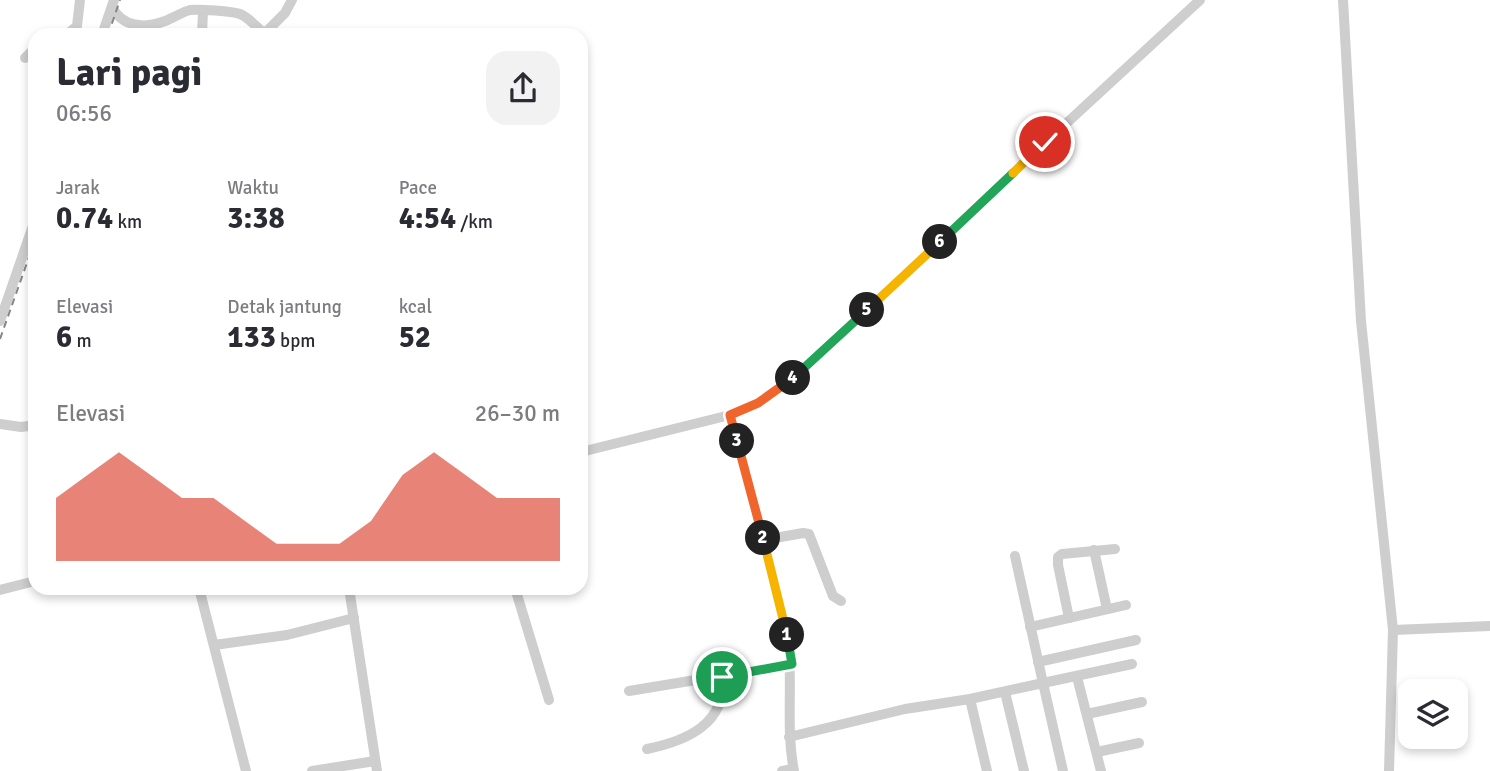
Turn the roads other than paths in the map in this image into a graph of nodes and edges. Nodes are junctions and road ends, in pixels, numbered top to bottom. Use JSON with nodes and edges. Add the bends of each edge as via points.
{"nodes":[{"id":1,"x":80,"y":0,"type":"edge"},
{"id":2,"x":292,"y":0,"type":"edge"},
{"id":3,"x":1200,"y":0,"type":"edge"},
{"id":4,"x":1343,"y":0,"type":"edge"},
{"id":5,"x":113,"y":3,"type":"edge"},
{"id":6,"x":203,"y":11,"type":"junction"},
{"id":7,"x":80,"y":28,"type":"edge"},
{"id":8,"x":104,"y":28,"type":"edge"},
{"id":9,"x":202,"y":28,"type":"edge"},
{"id":10,"x":258,"y":28,"type":"edge"},
{"id":11,"x":270,"y":28,"type":"edge"},
{"id":12,"x":28,"y":55,"type":"edge"},
{"id":13,"x":25,"y":58,"type":"dead end"},
{"id":14,"x":28,"y":240,"type":"edge"},
{"id":15,"x":0,"y":321,"type":"edge"},
{"id":16,"x":730,"y":415,"type":"junction"},
{"id":17,"x":0,"y":424,"type":"edge"},
{"id":18,"x":28,"y":426,"type":"edge"},
{"id":19,"x":588,"y":450,"type":"edge"},
{"id":20,"x":764,"y":540,"type":"junction"},
{"id":21,"x":1115,"y":549,"type":"dead end"},
{"id":22,"x":1094,"y":550,"type":"junction"},
{"id":23,"x":1015,"y":556,"type":"dead end"},
{"id":24,"x":28,"y":583,"type":"edge"},
{"id":25,"x":0,"y":590,"type":"edge"},
{"id":26,"x":201,"y":595,"type":"edge"},
{"id":27,"x":350,"y":595,"type":"edge"},
{"id":28,"x":517,"y":595,"type":"edge"},
{"id":29,"x":841,"y":601,"type":"dead end"},
{"id":30,"x":1126,"y":605,"type":"dead end"},
{"id":31,"x":1107,"y":609,"type":"junction"},
{"id":32,"x":354,"y":618,"type":"junction"},
{"id":33,"x":1069,"y":618,"type":"junction"},
{"id":34,"x":1490,"y":626,"type":"edge"},
{"id":35,"x":1030,"y":628,"type":"junction"},
{"id":36,"x":1393,"y":630,"type":"junction"},
{"id":37,"x":1136,"y":640,"type":"dead end"},
{"id":38,"x":214,"y":646,"type":"junction"},
{"id":39,"x":1038,"y":662,"type":"junction"},
{"id":40,"x":792,"y":664,"type":"junction"},
{"id":41,"x":1132,"y":664,"type":"dead end"},
{"id":42,"x":722,"y":677,"type":"junction"},
{"id":43,"x":1077,"y":677,"type":"junction"},
{"id":44,"x":1043,"y":684,"type":"junction"},
{"id":45,"x":629,"y":691,"type":"dead end"},
{"id":46,"x":1005,"y":692,"type":"junction"},
{"id":47,"x":970,"y":699,"type":"junction"},
{"id":48,"x":549,"y":700,"type":"dead end"},
{"id":49,"x":1142,"y":702,"type":"dead end"},
{"id":50,"x":1087,"y":714,"type":"junction"},
{"id":51,"x":789,"y":737,"type":"junction"},
{"id":52,"x":1139,"y":743,"type":"dead end"},
{"id":53,"x":647,"y":749,"type":"dead end"},
{"id":54,"x":1097,"y":752,"type":"junction"},
{"id":55,"x":376,"y":766,"type":"edge"},
{"id":56,"x":794,"y":770,"type":"edge"},
{"id":57,"x":246,"y":771,"type":"edge"},
{"id":58,"x":312,"y":771,"type":"edge"},
{"id":59,"x":782,"y":771,"type":"edge"},
{"id":60,"x":987,"y":771,"type":"edge"},
{"id":61,"x":1024,"y":771,"type":"edge"},
{"id":62,"x":1063,"y":771,"type":"edge"},
{"id":63,"x":1101,"y":771,"type":"edge"},
{"id":64,"x":1389,"y":771,"type":"edge"}],
"edges":[{"from":1,"to":7,"type":"street"},
{"from":2,"to":11,"type":"street"},
{"from":3,"to":16,"type":"street","via":[[784,387]]},
{"from":4,"to":36,"type":"street","via":[[1361,320]]},
{"from":5,"to":6,"type":"street","via":[[122,20],[131,25],[161,23],[190,10]]},
{"from":5,"to":8,"type":"street"},
{"from":6,"to":9,"type":"street"},
{"from":6,"to":10,"type":"street","via":[[240,14]]},
{"from":12,"to":13,"type":"street"},
{"from":14,"to":15,"type":"street"},
{"from":16,"to":19,"type":"street"},
{"from":16,"to":20,"type":"street"},
{"from":17,"to":18,"type":"street"},
{"from":20,"to":29,"type":"street","via":[[809,534],[833,596]]},
{"from":20,"to":40,"type":"street"},
{"from":21,"to":22,"type":"street"},
{"from":22,"to":31,"type":"street"},
{"from":22,"to":33,"type":"street","via":[[1062,554],[1057,559]]},
{"from":23,"to":35,"type":"street"},
{"from":24,"to":25,"type":"street"},
{"from":26,"to":38,"type":"street"},
{"from":27,"to":32,"type":"street"},
{"from":28,"to":48,"type":"street"},
{"from":30,"to":31,"type":"street"},
{"from":31,"to":33,"type":"street"},
{"from":32,"to":38,"type":"street","via":[[287,635]]},
{"from":32,"to":55,"type":"street"},
{"from":33,"to":35,"type":"street"},
{"from":34,"to":36,"type":"street"},
{"from":35,"to":39,"type":"street"},
{"from":36,"to":64,"type":"street"},
{"from":37,"to":39,"type":"street"},
{"from":38,"to":57,"type":"street"},
{"from":39,"to":44,"type":"street"},
{"from":40,"to":42,"type":"street"},
{"from":40,"to":51,"type":"street"},
{"from":41,"to":43,"type":"street"},
{"from":42,"to":45,"type":"street"},
{"from":42,"to":53,"type":"street","via":[[720,704],[707,722],[676,742]]},
{"from":43,"to":44,"type":"street"},
{"from":43,"to":50,"type":"street"},
{"from":44,"to":46,"type":"street"},
{"from":44,"to":62,"type":"street"},
{"from":46,"to":47,"type":"street"},
{"from":46,"to":61,"type":"street"},
{"from":47,"to":51,"type":"street","via":[[905,709]]},
{"from":47,"to":60,"type":"street"},
{"from":49,"to":50,"type":"street"},
{"from":50,"to":54,"type":"street"},
{"from":51,"to":56,"type":"street"},
{"from":52,"to":54,"type":"street"},
{"from":54,"to":63,"type":"street"},
{"from":55,"to":58,"type":"street"},
{"from":56,"to":59,"type":"street"}]}
